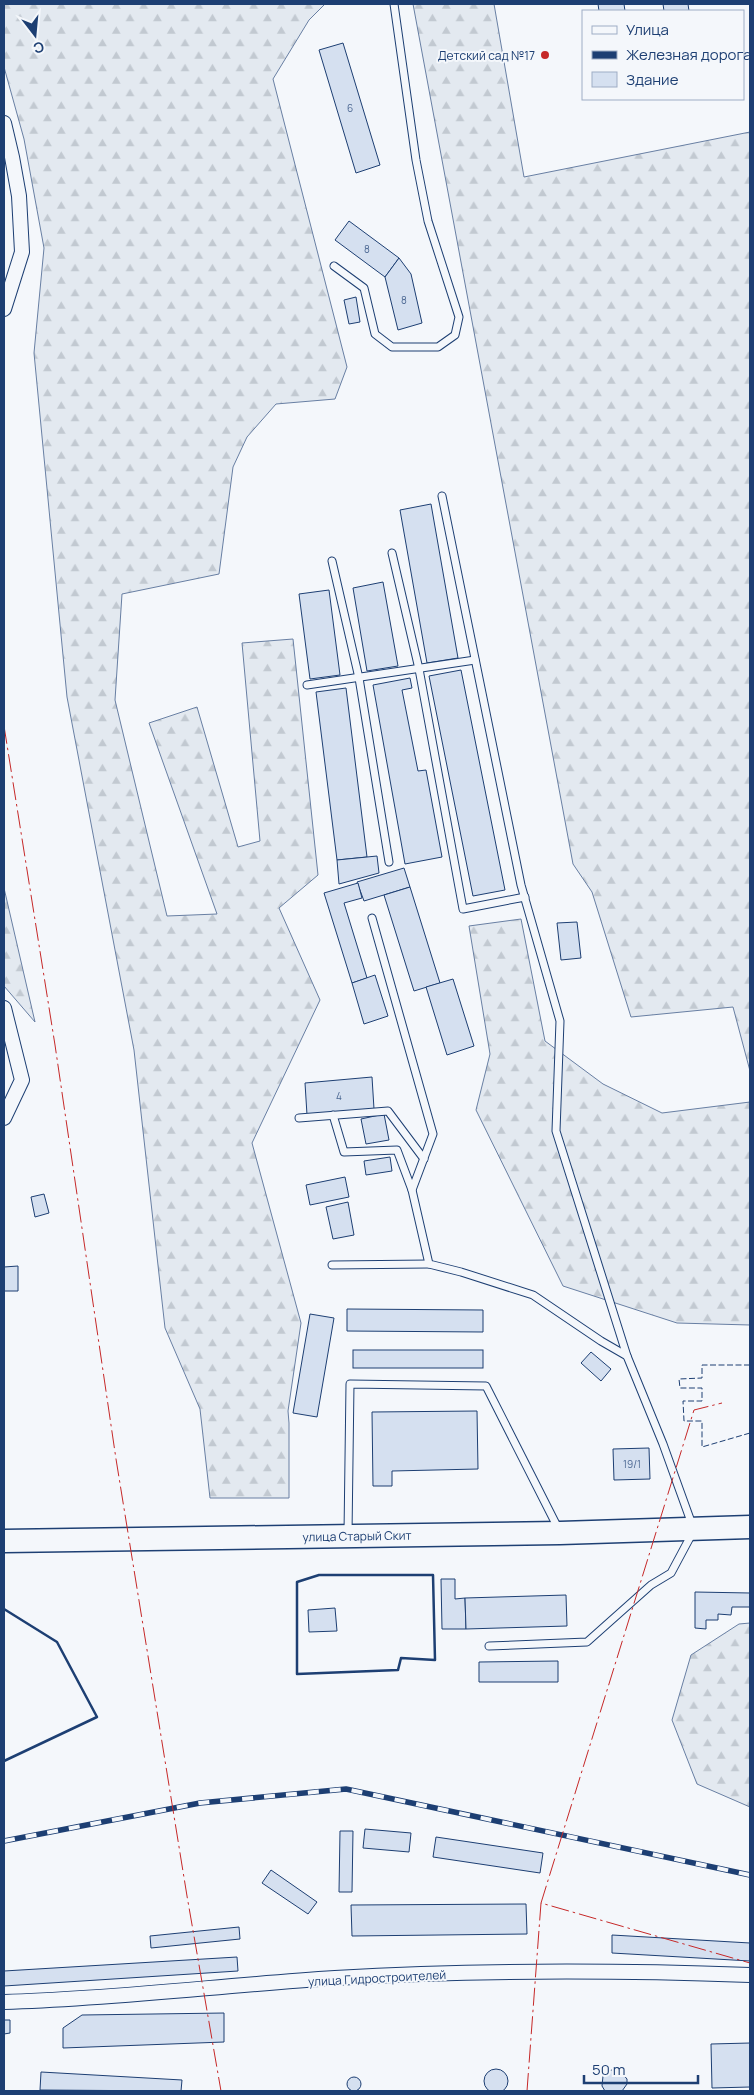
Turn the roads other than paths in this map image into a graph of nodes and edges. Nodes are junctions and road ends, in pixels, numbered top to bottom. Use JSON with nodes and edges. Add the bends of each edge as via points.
{"nodes":[{"id":1,"x":394,"y":4,"type":"edge"},
{"id":2,"x":4,"y":123,"type":"edge"},
{"id":3,"x":334,"y":266,"type":"dead end"},
{"id":4,"x":4,"y":309,"type":"edge"},
{"id":5,"x":442,"y":496,"type":"dead end"},
{"id":6,"x":392,"y":553,"type":"dead end"},
{"id":7,"x":332,"y":561,"type":"dead end"},
{"id":8,"x":475,"y":660,"type":"junction"},
{"id":9,"x":418,"y":669,"type":"junction"},
{"id":10,"x":359,"y":678,"type":"junction"},
{"id":11,"x":307,"y":685,"type":"dead end"},
{"id":12,"x":389,"y":862,"type":"dead end"},
{"id":13,"x":525,"y":898,"type":"junction"},
{"id":14,"x":372,"y":918,"type":"dead end"},
{"id":15,"x":4,"y":1008,"type":"edge"},
{"id":16,"x":333,"y":1114,"type":"junction"},
{"id":17,"x":4,"y":1118,"type":"edge"},
{"id":18,"x":299,"y":1118,"type":"dead end"},
{"id":19,"x":424,"y":1159,"type":"junction"},
{"id":20,"x":412,"y":1190,"type":"junction"},
{"id":21,"x":429,"y":1264,"type":"junction"},
{"id":22,"x":332,"y":1265,"type":"dead end"},
{"id":23,"x":627,"y":1356,"type":"junction"},
{"id":24,"x":750,"y":1514,"type":"edge"},
{"id":25,"x":750,"y":1528,"type":"edge"},
{"id":26,"x":702,"y":1530,"type":"junction"},
{"id":27,"x":560,"y":1533,"type":"junction"},
{"id":28,"x":348,"y":1536,"type":"junction"},
{"id":29,"x":4,"y":1541,"type":"edge"},
{"id":30,"x":489,"y":1646,"type":"dead end"},
{"id":31,"x":750,"y":1975,"type":"edge"},
{"id":32,"x":4,"y":2002,"type":"edge"}],
"edges":[{"from":1,"to":3,"type":"lane","via":[[416,160],[428,220],[459,317],[455,335],[438,347],[392,347],[375,334],[364,288]]},
{"from":2,"to":4,"type":"street","via":[[19,196],[22,252]]},
{"from":5,"to":8,"type":"lane"},
{"from":6,"to":9,"type":"lane"},
{"from":7,"to":10,"type":"lane"},
{"from":8,"to":9,"type":"lane"},
{"from":8,"to":13,"type":"lane"},
{"from":9,"to":10,"type":"lane"},
{"from":9,"to":13,"type":"lane","via":[[464,909]]},
{"from":10,"to":11,"type":"lane"},
{"from":10,"to":12,"type":"lane"},
{"from":13,"to":23,"type":"lane","via":[[560,1021],[556,1131]]},
{"from":14,"to":19,"type":"lane","via":[[433,1134]]},
{"from":15,"to":17,"type":"street","via":[[22,1080]]},
{"from":16,"to":18,"type":"lane"},
{"from":16,"to":19,"type":"lane","via":[[388,1110]]},
{"from":16,"to":20,"type":"lane","via":[[344,1152],[396,1150]]},
{"from":19,"to":20,"type":"lane"},
{"from":20,"to":21,"type":"lane"},
{"from":21,"to":22,"type":"lane"},
{"from":21,"to":23,"type":"lane","via":[[532,1295]]},
{"from":23,"to":26,"type":"lane"},
{"from":24,"to":26,"type":"highway"},
{"from":25,"to":26,"type":"highway","name":"улица Старый Скит"},
{"from":26,"to":27,"type":"highway","name":"улица Старый Скит"},
{"from":26,"to":30,"type":"lane","via":[[671,1573],[650,1585],[587,1642]]},
{"from":27,"to":28,"type":"highway","name":"улица Старый Скит"},
{"from":27,"to":28,"type":"lane","via":[[486,1386],[350,1384]]},
{"from":28,"to":29,"type":"highway","name":"улица Старый Скит"},
{"from":31,"to":32,"type":"street","name":"улица Гидростроителей","via":[[592,1971],[356,1978],[71,2000]]}]}
